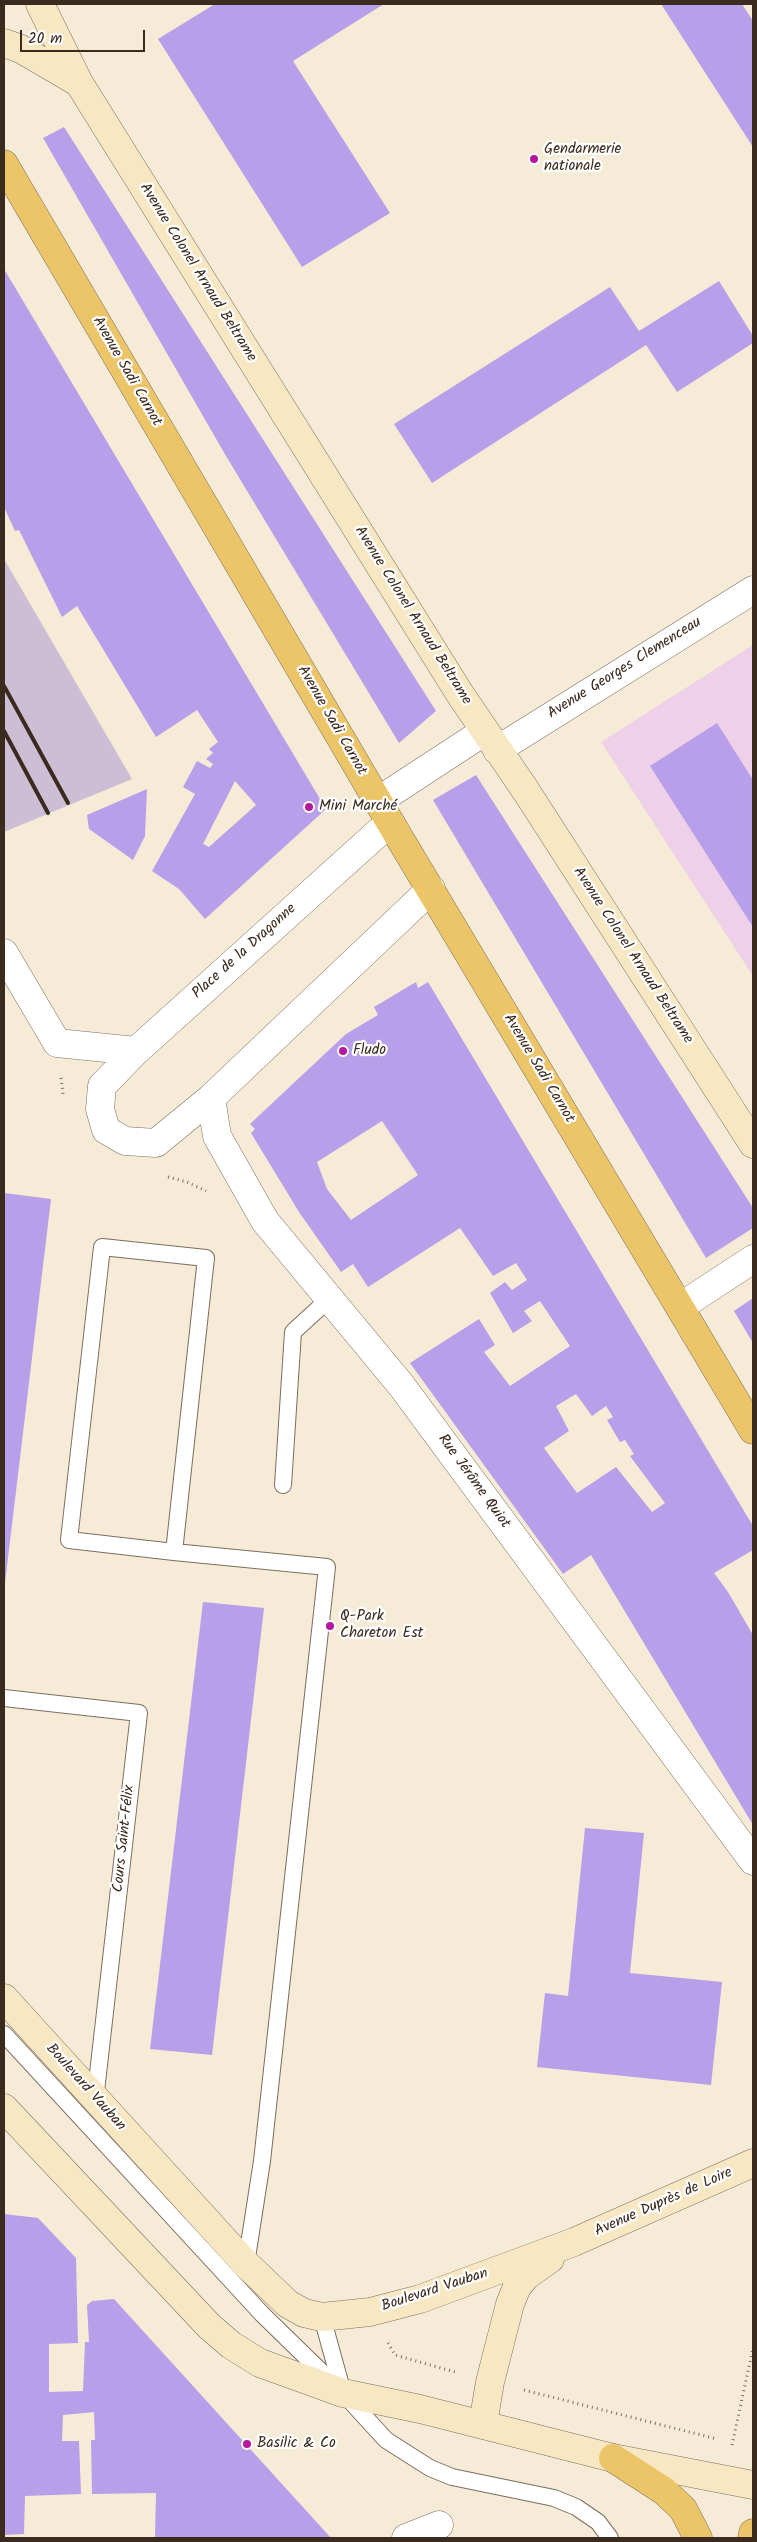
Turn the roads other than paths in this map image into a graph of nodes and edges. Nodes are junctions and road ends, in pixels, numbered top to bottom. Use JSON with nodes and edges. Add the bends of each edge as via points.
{"nodes":[{"id":1,"x":40,"y":4,"type":"edge"},
{"id":2,"x":4,"y":43,"type":"edge"},
{"id":3,"x":79,"y":83,"type":"junction"},
{"id":4,"x":4,"y":164,"type":"edge"},
{"id":5,"x":753,"y":590,"type":"edge"},
{"id":6,"x":491,"y":740,"type":"junction"},
{"id":7,"x":384,"y":811,"type":"junction"},
{"id":8,"x":431,"y":889,"type":"junction"},
{"id":9,"x":4,"y":953,"type":"edge"},
{"id":10,"x":136,"y":1051,"type":"junction"},
{"id":11,"x":211,"y":1098,"type":"junction"},
{"id":12,"x":753,"y":1144,"type":"edge"},
{"id":13,"x":753,"y":1259,"type":"edge"},
{"id":14,"x":329,"y":1299,"type":"junction"},
{"id":15,"x":680,"y":1307,"type":"junction"},
{"id":16,"x":753,"y":1430,"type":"edge"},
{"id":17,"x":283,"y":1485,"type":"dead end"},
{"id":18,"x":174,"y":1552,"type":"junction"},
{"id":19,"x":4,"y":1698,"type":"edge"},
{"id":20,"x":753,"y":1861,"type":"edge"},
{"id":21,"x":4,"y":1998,"type":"edge"},
{"id":22,"x":4,"y":2034,"type":"edge"},
{"id":23,"x":95,"y":2100,"type":"junction"},
{"id":24,"x":4,"y":2108,"type":"edge"},
{"id":25,"x":752,"y":2164,"type":"edge"},
{"id":26,"x":574,"y":2242,"type":"junction"},
{"id":27,"x":246,"y":2264,"type":"junction"},
{"id":28,"x":322,"y":2317,"type":"junction"},
{"id":29,"x":343,"y":2392,"type":"junction"},
{"id":30,"x":483,"y":2424,"type":"junction"},
{"id":31,"x":613,"y":2458,"type":"junction"},
{"id":32,"x":753,"y":2486,"type":"edge"},
{"id":33,"x":439,"y":2525,"type":"dead end"},
{"id":34,"x":753,"y":2533,"type":"edge"},
{"id":35,"x":406,"y":2538,"type":"edge"},
{"id":36,"x":610,"y":2538,"type":"edge"},
{"id":37,"x":698,"y":2538,"type":"edge"},
{"id":38,"x":752,"y":2538,"type":"edge"}],
"edges":[{"from":1,"to":3,"type":"main road","name":"Avenue Colonel Arnaud Beltrame"},
{"from":2,"to":3,"type":"main road","name":"Avenue Colonel Arnaud Beltrame","via":[[21,49]]},
{"from":3,"to":6,"type":"main road","name":"Avenue Colonel Arnaud Beltrame"},
{"from":4,"to":7,"type":"main road","name":"Avenue Sadi Carnot"},
{"from":5,"to":6,"type":"street","name":"Avenue Georges Clemenceau"},
{"from":6,"to":7,"type":"street","name":"Avenue Georges Clemenceau"},
{"from":6,"to":12,"type":"main road","name":"Avenue Colonel Arnaud Beltrame"},
{"from":7,"to":8,"type":"main road","name":"Avenue Sadi Carnot"},
{"from":7,"to":10,"type":"street","name":"Place de la Dragonne"},
{"from":8,"to":11,"type":"street"},
{"from":8,"to":15,"type":"main road","name":"Avenue Sadi Carnot"},
{"from":9,"to":10,"type":"street","via":[[57,1043]]},
{"from":10,"to":11,"type":"street","name":"Place de la Dragonne","via":[[102,1086],[100,1109],[106,1130],[125,1141],[156,1143]]},
{"from":11,"to":14,"type":"street","name":"Rue Jérôme Quiot","via":[[217,1136],[265,1221]]},
{"from":13,"to":15,"type":"street"},
{"from":14,"to":17,"type":"lane","via":[[293,1332]]},
{"from":14,"to":20,"type":"street","name":"Rue Jérôme Quiot","via":[[401,1385]]},
{"from":15,"to":16,"type":"main road","name":"Avenue Sadi Carnot"},
{"from":18,"to":18,"type":"lane","via":[[69,1540],[102,1247],[206,1258]]},
{"from":18,"to":27,"type":"lane","via":[[327,1567],[262,2161]]},
{"from":19,"to":23,"type":"lane","name":"Cours Saint-Félix","via":[[139,1714]]},
{"from":21,"to":23,"type":"main road","name":"Boulevard Vauban"},
{"from":22,"to":29,"type":"lane","via":[[262,2314]]},
{"from":23,"to":27,"type":"main road","name":"Boulevard Vauban"},
{"from":24,"to":29,"type":"main road","via":[[210,2326],[232,2345],[260,2363]]},
{"from":25,"to":26,"type":"main road","name":"Avenue Duprès de Loire"},
{"from":26,"to":28,"type":"main road","name":"Boulevard Vauban","via":[[420,2299],[370,2312]]},
{"from":26,"to":30,"type":"main road","via":[[526,2276],[517,2287],[490,2382]]},
{"from":27,"to":28,"type":"main road","name":"Boulevard Vauban","via":[[288,2304],[304,2313]]},
{"from":28,"to":29,"type":"lane"},
{"from":29,"to":30,"type":"main road"},
{"from":29,"to":36,"type":"lane","via":[[386,2440],[430,2468],[452,2477],[554,2498],[576,2507],[598,2522]]},
{"from":30,"to":31,"type":"main road"},
{"from":31,"to":32,"type":"main road"},
{"from":31,"to":37,"type":"main road","via":[[664,2491],[683,2509]]},
{"from":33,"to":35,"type":"street"},
{"from":34,"to":38,"type":"main road"}]}
